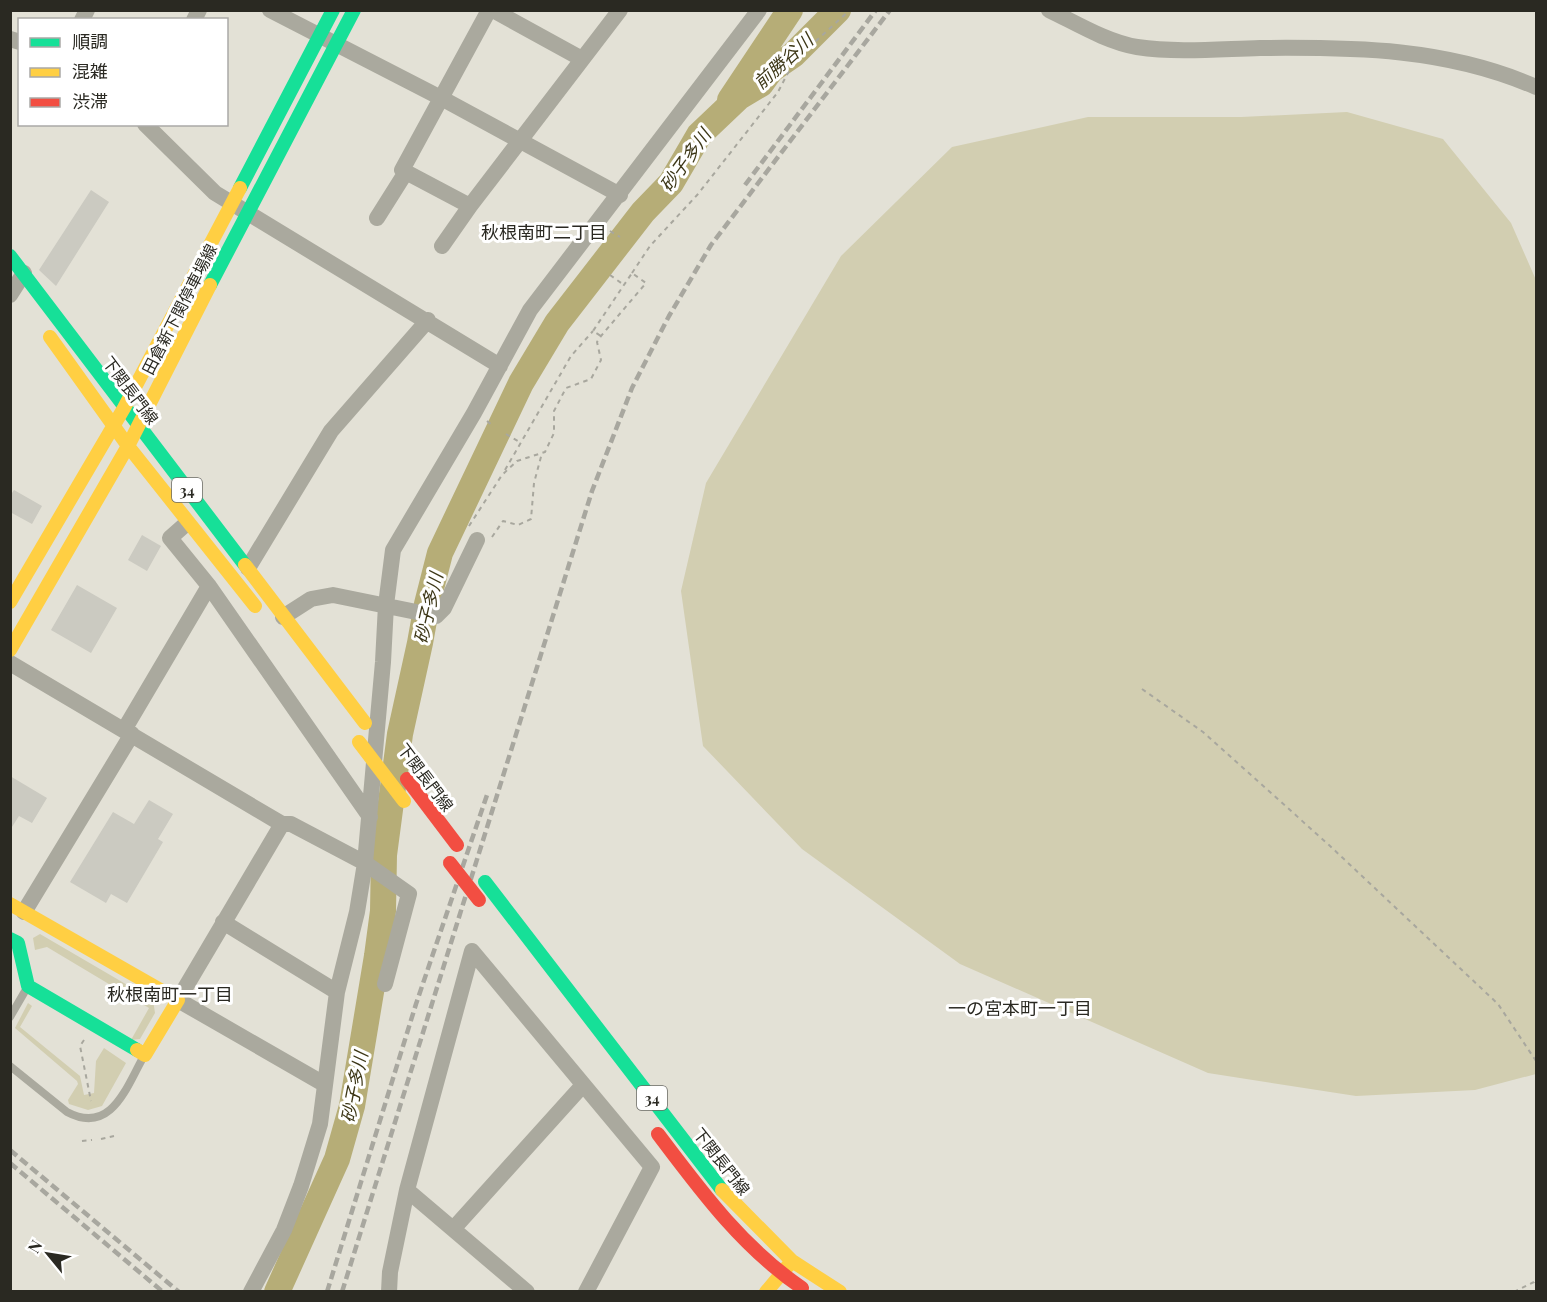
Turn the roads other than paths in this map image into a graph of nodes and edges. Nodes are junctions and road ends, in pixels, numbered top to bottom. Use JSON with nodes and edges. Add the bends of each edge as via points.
{"nodes":[{"id":1,"x":270,"y":10,"type":"edge"},
{"id":2,"x":333,"y":10,"type":"edge"},
{"id":3,"x":354,"y":10,"type":"edge"},
{"id":4,"x":491,"y":10,"type":"edge"},
{"id":5,"x":620,"y":10,"type":"edge"},
{"id":6,"x":759,"y":10,"type":"edge"},
{"id":7,"x":1049,"y":10,"type":"edge"},
{"id":8,"x":319,"y":37,"type":"junction"},
{"id":9,"x":336,"y":45,"type":"junction"},
{"id":10,"x":582,"y":59,"type":"junction"},
{"id":11,"x":1536,"y":87,"type":"edge"},
{"id":12,"x":443,"y":99,"type":"junction"},
{"id":13,"x":147,"y":126,"type":"edge"},
{"id":14,"x":519,"y":141,"type":"junction"},
{"id":15,"x":406,"y":172,"type":"junction"},
{"id":16,"x":620,"y":195,"type":"junction"},
{"id":17,"x":231,"y":202,"type":"junction"},
{"id":18,"x":470,"y":206,"type":"junction"},
{"id":19,"x":248,"y":210,"type":"junction"},
{"id":20,"x":377,"y":218,"type":"dead end"},
{"id":21,"x":442,"y":246,"type":"dead end"},
{"id":22,"x":10,"y":256,"type":"edge"},
{"id":23,"x":16,"y":288,"type":"edge"},
{"id":24,"x":428,"y":320,"type":"junction"},
{"id":25,"x":41,"y":325,"type":"dead end"},
{"id":26,"x":500,"y":366,"type":"junction"},
{"id":27,"x":124,"y":408,"type":"junction"},
{"id":28,"x":114,"y":425,"type":"junction"},
{"id":29,"x":138,"y":427,"type":"junction"},
{"id":30,"x":128,"y":446,"type":"junction"},
{"id":31,"x":187,"y":523,"type":"junction"},
{"id":32,"x":477,"y":540,"type":"road end"},
{"id":33,"x":248,"y":568,"type":"junction"},
{"id":34,"x":210,"y":586,"type":"junction"},
{"id":35,"x":10,"y":602,"type":"edge"},
{"id":36,"x":386,"y":605,"type":"junction"},
{"id":37,"x":283,"y":617,"type":"junction"},
{"id":38,"x":266,"y":621,"type":"dead end"},
{"id":39,"x":10,"y":650,"type":"edge"},
{"id":40,"x":10,"y":663,"type":"edge"},
{"id":41,"x":128,"y":732,"type":"junction"},
{"id":42,"x":355,"y":738,"type":"dead end"},
{"id":43,"x":386,"y":751,"type":"dead end"},
{"id":44,"x":403,"y":774,"type":"dead end"},
{"id":45,"x":407,"y":806,"type":"dead end"},
{"id":46,"x":370,"y":817,"type":"junction"},
{"id":47,"x":282,"y":824,"type":"junction"},
{"id":48,"x":460,"y":850,"type":"dead end"},
{"id":49,"x":447,"y":859,"type":"dead end"},
{"id":50,"x":369,"y":867,"type":"junction"},
{"id":51,"x":482,"y":877,"type":"dead end"},
{"id":52,"x":482,"y":905,"type":"dead end"},
{"id":53,"x":24,"y":912,"type":"edge"},
{"id":54,"x":223,"y":922,"type":"junction"},
{"id":55,"x":14,"y":941,"type":"edge"},
{"id":56,"x":385,"y":984,"type":"dead end"},
{"id":57,"x":28,"y":986,"type":"junction"},
{"id":58,"x":337,"y":992,"type":"junction"},
{"id":59,"x":178,"y":1000,"type":"junction"},
{"id":60,"x":10,"y":1017,"type":"edge"},
{"id":61,"x":145,"y":1055,"type":"junction"},
{"id":62,"x":10,"y":1066,"type":"edge"},
{"id":63,"x":324,"y":1084,"type":"junction"},
{"id":64,"x":583,"y":1085,"type":"junction"},
{"id":65,"x":649,"y":1123,"type":"dead end"},
{"id":66,"x":407,"y":1190,"type":"junction"},
{"id":67,"x":454,"y":1228,"type":"junction"},
{"id":68,"x":792,"y":1261,"type":"junction"},
{"id":69,"x":780,"y":1274,"type":"junction"},
{"id":70,"x":251,"y":1292,"type":"edge"},
{"id":71,"x":389,"y":1292,"type":"edge"},
{"id":72,"x":527,"y":1292,"type":"edge"},
{"id":73,"x":586,"y":1292,"type":"edge"},
{"id":74,"x":766,"y":1292,"type":"edge"},
{"id":75,"x":807,"y":1292,"type":"edge"},
{"id":76,"x":840,"y":1292,"type":"edge"}],
"edges":[{"from":1,"to":8,"type":"street"},
{"from":2,"to":8,"type":"main road","name":"田倉新下関停車場線"},
{"from":3,"to":9,"type":"main road","name":"田倉新下関停車場線"},
{"from":4,"to":10,"type":"street"},
{"from":4,"to":12,"type":"street"},
{"from":5,"to":10,"type":"street"},
{"from":6,"to":16,"type":"street"},
{"from":7,"to":11,"type":"street","via":[[1135,47],[1401,51],[1466,62]]},
{"from":8,"to":9,"type":"street"},
{"from":8,"to":17,"type":"main road","name":"田倉新下関停車場線"},
{"from":9,"to":12,"type":"street"},
{"from":9,"to":19,"type":"main road","name":"田倉新下関停車場線"},
{"from":10,"to":14,"type":"street"},
{"from":12,"to":14,"type":"street"},
{"from":12,"to":15,"type":"street","via":[[402,170]]},
{"from":13,"to":17,"type":"street","via":[[215,193]]},
{"from":14,"to":16,"type":"street"},
{"from":14,"to":18,"type":"street"},
{"from":15,"to":18,"type":"street"},
{"from":15,"to":20,"type":"street"},
{"from":16,"to":26,"type":"street","via":[[530,310]]},
{"from":17,"to":19,"type":"street"},
{"from":17,"to":27,"type":"main road","name":"田倉新下関停車場線"},
{"from":18,"to":21,"type":"street"},
{"from":19,"to":24,"type":"street"},
{"from":19,"to":29,"type":"main road","name":"田倉新下関停車場線"},
{"from":22,"to":23,"type":"main road","name":"下関長門線","number":"34"},
{"from":23,"to":27,"type":"main road","name":"下関長門線","number":"34"},
{"from":24,"to":26,"type":"street"},
{"from":24,"to":33,"type":"street","via":[[332,431]]},
{"from":25,"to":28,"type":"main road","name":"下関長門線","number":"34"},
{"from":26,"to":36,"type":"street","via":[[393,550]]},
{"from":27,"to":28,"type":"main road","name":"田倉新下関停車場線"},
{"from":27,"to":29,"type":"main road","name":"下関長門線","number":"34"},
{"from":28,"to":30,"type":"main road","name":"下関長門線","number":"34"},
{"from":28,"to":35,"type":"main road","name":"田倉新下関停車場線"},
{"from":29,"to":30,"type":"main road","name":"田倉新下関停車場線"},
{"from":29,"to":33,"type":"main road","name":"下関長門線","number":"34"},
{"from":30,"to":31,"type":"main road","name":"下関長門線","number":"34"},
{"from":30,"to":39,"type":"main road","name":"田倉新下関停車場線"},
{"from":31,"to":34,"type":"street","via":[[170,538]]},
{"from":31,"to":38,"type":"main road","name":"下関長門線","number":"34"},
{"from":32,"to":36,"type":"street","via":[[444,608],[436,616]]},
{"from":33,"to":37,"type":"main road","name":"下関長門線","number":"34"},
{"from":34,"to":41,"type":"street"},
{"from":34,"to":46,"type":"street"},
{"from":36,"to":37,"type":"street","via":[[333,595],[311,599]]},
{"from":36,"to":46,"type":"street"},
{"from":37,"to":43,"type":"main road","name":"下関長門線","number":"34"},
{"from":40,"to":41,"type":"street"},
{"from":41,"to":47,"type":"street"},
{"from":41,"to":53,"type":"street"},
{"from":42,"to":45,"type":"main road","name":"下関長門線","bridge":true},
{"from":44,"to":48,"type":"main road","name":"下関長門線"},
{"from":46,"to":50,"type":"street"},
{"from":47,"to":50,"type":"street","via":[[291,824]]},
{"from":47,"to":54,"type":"street"},
{"from":49,"to":52,"type":"main road","bridge":true},
{"from":50,"to":56,"type":"street","via":[[409,894]]},
{"from":50,"to":58,"type":"street"},
{"from":51,"to":68,"type":"main road","name":"下関長門線","number":"34","via":[[729,1198]]},
{"from":53,"to":55,"type":"main road","via":[[26,928]]},
{"from":53,"to":59,"type":"main road"},
{"from":54,"to":58,"type":"street"},
{"from":54,"to":59,"type":"street"},
{"from":55,"to":57,"type":"main road"},
{"from":57,"to":60,"type":"lane"},
{"from":57,"to":61,"type":"main road"},
{"from":58,"to":63,"type":"street"},
{"from":59,"to":61,"type":"main road"},
{"from":59,"to":63,"type":"street"},
{"from":61,"to":62,"type":"lane","via":[[118,1104],[103,1116],[89,1118],[67,1112]]},
{"from":63,"to":70,"type":"street","via":[[320,1124],[302,1186]]},
{"from":64,"to":66,"type":"street","via":[[472,951]]},
{"from":64,"to":67,"type":"street"},
{"from":64,"to":73,"type":"street","via":[[652,1167]]},
{"from":65,"to":69,"type":"main road","number":"34","via":[[720,1216]]},
{"from":66,"to":67,"type":"street"},
{"from":66,"to":71,"type":"street"},
{"from":67,"to":72,"type":"street"},
{"from":68,"to":69,"type":"main road"},
{"from":68,"to":76,"type":"main road","name":"下関長門線","number":"34"},
{"from":69,"to":74,"type":"main road"},
{"from":69,"to":75,"type":"main road","number":"34"}]}
